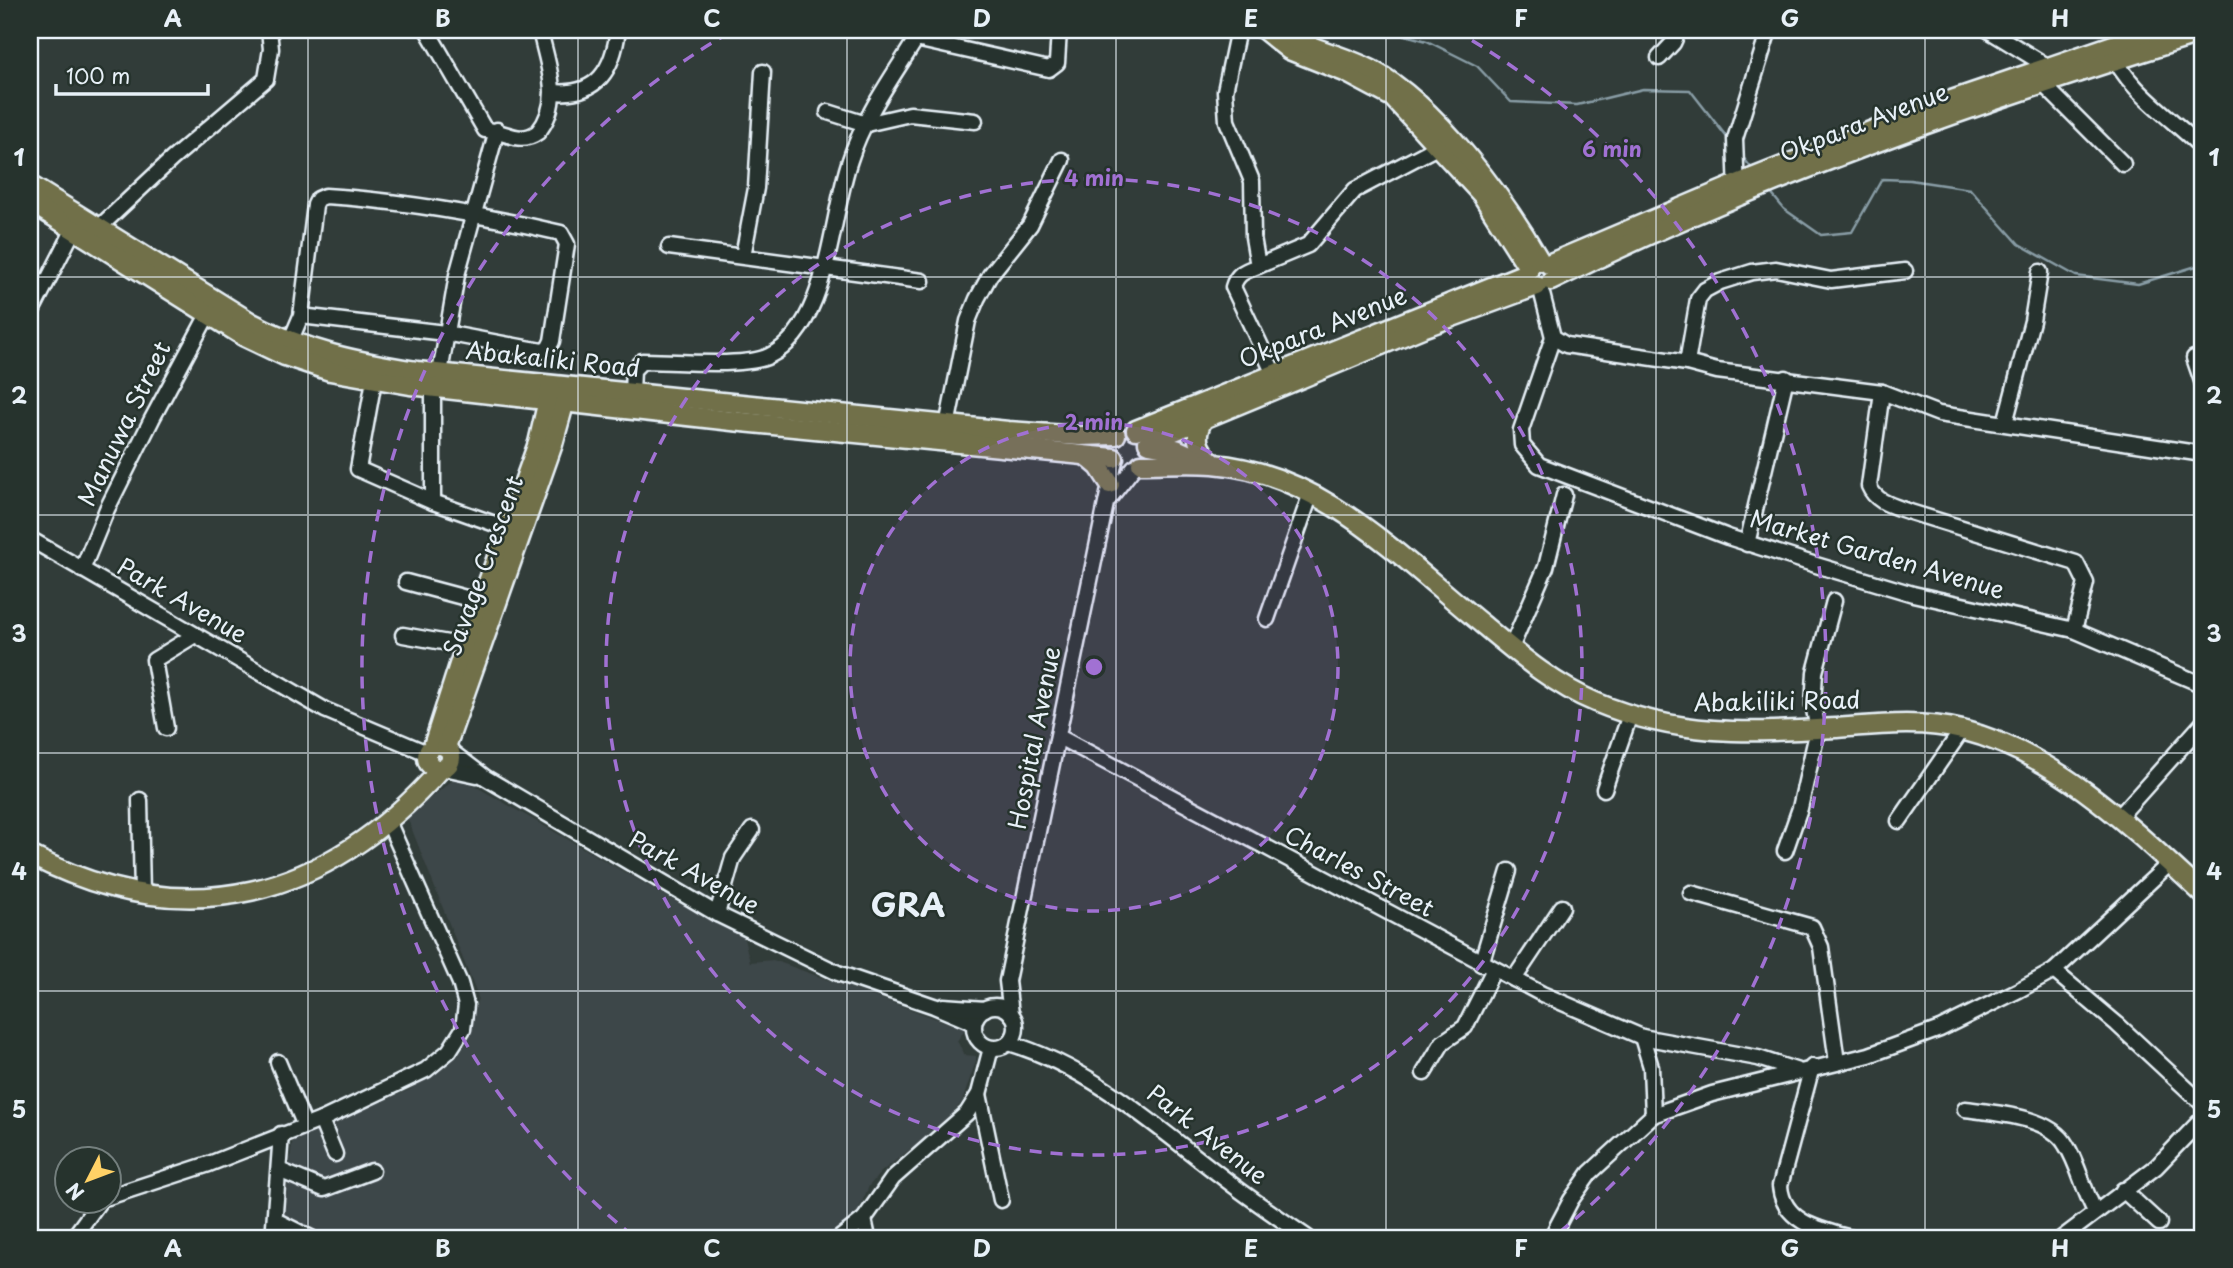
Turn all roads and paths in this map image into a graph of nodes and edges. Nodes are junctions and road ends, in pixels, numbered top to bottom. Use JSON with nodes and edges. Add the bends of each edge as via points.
{"nodes":[{"id":1,"x":269,"y":30,"type":"edge"},
{"id":2,"x":427,"y":30,"type":"edge"},
{"id":3,"x":540,"y":30,"type":"edge"},
{"id":4,"x":618,"y":30,"type":"edge"},
{"id":5,"x":1059,"y":30,"type":"edge"},
{"id":6,"x":1241,"y":30,"type":"edge"},
{"id":7,"x":1264,"y":30,"type":"edge"},
{"id":8,"x":1279,"y":30,"type":"edge"},
{"id":9,"x":1679,"y":30,"type":"edge"},
{"id":10,"x":1769,"y":30,"type":"edge"},
{"id":11,"x":1988,"y":30,"type":"edge"},
{"id":12,"x":2157,"y":30,"type":"edge"},
{"id":13,"x":2203,"y":33,"type":"edge"},
{"id":14,"x":917,"y":34,"type":"edge"},
{"id":15,"x":2112,"y":52,"type":"junction"},
{"id":16,"x":1659,"y":58,"type":"dead end"},
{"id":17,"x":763,"y":72,"type":"dead end"},
{"id":18,"x":2044,"y":75,"type":"junction"},
{"id":19,"x":554,"y":92,"type":"junction"},
{"id":20,"x":828,"y":112,"type":"dead end"},
{"id":21,"x":975,"y":121,"type":"dead end"},
{"id":22,"x":866,"y":124,"type":"junction"},
{"id":23,"x":497,"y":130,"type":"junction"},
{"id":24,"x":1439,"y":146,"type":"junction"},
{"id":25,"x":2203,"y":149,"type":"edge"},
{"id":26,"x":1062,"y":160,"type":"dead end"},
{"id":27,"x":2123,"y":164,"type":"dead end"},
{"id":28,"x":30,"y":185,"type":"edge"},
{"id":29,"x":1754,"y":185,"type":"junction"},
{"id":30,"x":30,"y":202,"type":"edge"},
{"id":31,"x":473,"y":213,"type":"junction"},
{"id":32,"x":84,"y":228,"type":"junction"},
{"id":33,"x":669,"y":247,"type":"dead end"},
{"id":34,"x":743,"y":256,"type":"junction"},
{"id":35,"x":1258,"y":265,"type":"junction"},
{"id":36,"x":823,"y":268,"type":"junction"},
{"id":37,"x":1905,"y":271,"type":"dead end"},
{"id":38,"x":2040,"y":272,"type":"dead end"},
{"id":39,"x":1539,"y":274,"type":"junction"},
{"id":40,"x":922,"y":281,"type":"dead end"},
{"id":41,"x":211,"y":307,"type":"junction"},
{"id":42,"x":30,"y":315,"type":"edge"},
{"id":43,"x":301,"y":316,"type":"junction"},
{"id":44,"x":445,"y":333,"type":"junction"},
{"id":45,"x":1553,"y":337,"type":"junction"},
{"id":46,"x":290,"y":342,"type":"junction"},
{"id":47,"x":2194,"y":358,"type":"dead end"},
{"id":48,"x":1687,"y":363,"type":"junction"},
{"id":49,"x":1316,"y":365,"type":"junction"},
{"id":50,"x":375,"y":373,"type":"junction"},
{"id":51,"x":1274,"y":374,"type":"junction"},
{"id":52,"x":1786,"y":378,"type":"junction"},
{"id":53,"x":437,"y":380,"type":"junction"},
{"id":54,"x":2203,"y":383,"type":"edge"},
{"id":55,"x":559,"y":392,"type":"junction"},
{"id":56,"x":1882,"y":392,"type":"junction"},
{"id":57,"x":632,"y":393,"type":"junction"},
{"id":58,"x":1205,"y":416,"type":"junction"},
{"id":59,"x":2005,"y":423,"type":"junction"},
{"id":60,"x":947,"y":426,"type":"junction"},
{"id":61,"x":892,"y":429,"type":"junction"},
{"id":62,"x":1116,"y":435,"type":"junction"},
{"id":63,"x":1144,"y":439,"type":"junction"},
{"id":64,"x":2203,"y":454,"type":"edge"},
{"id":65,"x":1086,"y":456,"type":"junction"},
{"id":66,"x":1115,"y":459,"type":"junction"},
{"id":67,"x":1211,"y":464,"type":"junction"},
{"id":68,"x":1137,"y":465,"type":"junction"},
{"id":69,"x":1110,"y":484,"type":"junction"},
{"id":70,"x":1311,"y":493,"type":"junction"},
{"id":71,"x":1564,"y":495,"type":"dead end"},
{"id":72,"x":433,"y":502,"type":"junction"},
{"id":73,"x":1106,"y":503,"type":"junction"},
{"id":74,"x":509,"y":528,"type":"junction"},
{"id":75,"x":30,"y":538,"type":"edge"},
{"id":76,"x":1748,"y":544,"type":"junction"},
{"id":77,"x":82,"y":570,"type":"junction"},
{"id":78,"x":406,"y":582,"type":"dead end"},
{"id":79,"x":1834,"y":601,"type":"dead end"},
{"id":80,"x":481,"y":602,"type":"junction"},
{"id":81,"x":1267,"y":619,"type":"dead end"},
{"id":82,"x":2074,"y":630,"type":"junction"},
{"id":83,"x":195,"y":635,"type":"junction"},
{"id":84,"x":403,"y":635,"type":"dead end"},
{"id":85,"x":465,"y":646,"type":"junction"},
{"id":86,"x":1511,"y":648,"type":"junction"},
{"id":87,"x":2203,"y":685,"type":"edge"},
{"id":88,"x":457,"y":696,"type":"junction"},
{"id":89,"x":1630,"y":715,"type":"junction"},
{"id":90,"x":2203,"y":723,"type":"edge"},
{"id":91,"x":166,"y":728,"type":"dead end"},
{"id":92,"x":1818,"y":729,"type":"junction"},
{"id":93,"x":1962,"y":730,"type":"junction"},
{"id":94,"x":1059,"y":737,"type":"junction"},
{"id":95,"x":438,"y":756,"type":"junction"},
{"id":96,"x":1604,"y":789,"type":"dead end"},
{"id":97,"x":140,"y":800,"type":"dead end"},
{"id":98,"x":2118,"y":818,"type":"junction"},
{"id":99,"x":388,"y":821,"type":"junction"},
{"id":100,"x":1899,"y":821,"type":"dead end"},
{"id":101,"x":752,"y":830,"type":"dead end"},
{"id":102,"x":1785,"y":851,"type":"dead end"},
{"id":103,"x":30,"y":855,"type":"edge"},
{"id":104,"x":2170,"y":863,"type":"junction"},
{"id":105,"x":1509,"y":871,"type":"dead end"},
{"id":106,"x":1691,"y":893,"type":"dead end"},
{"id":107,"x":142,"y":894,"type":"junction"},
{"id":108,"x":2203,"y":894,"type":"edge"},
{"id":109,"x":1562,"y":907,"type":"dead end"},
{"id":110,"x":717,"y":914,"type":"junction"},
{"id":111,"x":1488,"y":966,"type":"junction"},
{"id":112,"x":2054,"y":971,"type":"junction"},
{"id":113,"x":1514,"y":979,"type":"junction"},
{"id":114,"x":1007,"y":981,"type":"junction"},
{"id":115,"x":934,"y":1006,"type":"junction"},
{"id":116,"x":987,"y":1008,"type":"junction"},
{"id":117,"x":1011,"y":1014,"type":"junction"},
{"id":118,"x":974,"y":1023,"type":"junction"},
{"id":119,"x":1643,"y":1037,"type":"junction"},
{"id":120,"x":1013,"y":1038,"type":"junction"},
{"id":121,"x":991,"y":1048,"type":"junction"},
{"id":122,"x":278,"y":1062,"type":"dead end"},
{"id":123,"x":1837,"y":1062,"type":"junction"},
{"id":124,"x":1805,"y":1069,"type":"junction"},
{"id":125,"x":1424,"y":1073,"type":"dead end"},
{"id":126,"x":979,"y":1094,"type":"junction"},
{"id":127,"x":2203,"y":1104,"type":"edge"},
{"id":128,"x":1965,"y":1109,"type":"dead end"},
{"id":129,"x":1653,"y":1115,"type":"junction"},
{"id":130,"x":2203,"y":1118,"type":"edge"},
{"id":131,"x":321,"y":1120,"type":"junction"},
{"id":132,"x":304,"y":1126,"type":"junction"},
{"id":133,"x":281,"y":1134,"type":"junction"},
{"id":134,"x":335,"y":1153,"type":"dead end"},
{"id":135,"x":279,"y":1170,"type":"junction"},
{"id":136,"x":372,"y":1171,"type":"dead end"},
{"id":137,"x":2123,"y":1191,"type":"junction"},
{"id":138,"x":122,"y":1192,"type":"edge"},
{"id":139,"x":1001,"y":1200,"type":"dead end"},
{"id":140,"x":2095,"y":1211,"type":"junction"},
{"id":141,"x":89,"y":1216,"type":"edge"},
{"id":142,"x":275,"y":1220,"type":"junction"},
{"id":143,"x":864,"y":1220,"type":"junction"},
{"id":144,"x":2159,"y":1223,"type":"dead end"},
{"id":145,"x":1811,"y":1233,"type":"edge"},
{"id":146,"x":2079,"y":1233,"type":"edge"},
{"id":147,"x":73,"y":1238,"type":"edge"},
{"id":148,"x":273,"y":1238,"type":"edge"},
{"id":149,"x":311,"y":1238,"type":"edge"},
{"id":150,"x":840,"y":1238,"type":"edge"},
{"id":151,"x":867,"y":1238,"type":"edge"},
{"id":152,"x":1308,"y":1238,"type":"edge"},
{"id":153,"x":1551,"y":1238,"type":"edge"},
{"id":154,"x":1851,"y":1238,"type":"edge"},
{"id":155,"x":2062,"y":1238,"type":"edge"}],
"edges":[{"from":1,"to":32,"type":"street","via":[[266,79]]},
{"from":2,"to":23,"type":"street","via":[[485,130]]},
{"from":3,"to":19,"type":"street"},
{"from":4,"to":19,"type":"street","via":[[608,71],[602,77],[572,94]]},
{"from":5,"to":14,"type":"street","via":[[1057,63],[1049,69]]},
{"from":6,"to":35,"type":"street","via":[[1225,91],[1227,121],[1252,181]]},
{"from":7,"to":24,"type":"main road","via":[[1289,50],[1383,90]]},
{"from":8,"to":39,"type":"main road","via":[[1355,61],[1403,92],[1478,171]]},
{"from":9,"to":16,"type":"street"},
{"from":10,"to":29,"type":"street","via":[[1734,147]]},
{"from":11,"to":18,"type":"street"},
{"from":12,"to":15,"type":"main road","name":"Okpara Avenue"},
{"from":13,"to":15,"type":"main road","name":"Okpara Avenue"},
{"from":14,"to":22,"type":"street"},
{"from":15,"to":18,"type":"main road","name":"Okpara Avenue"},
{"from":15,"to":25,"type":"street","via":[[2137,87]]},
{"from":17,"to":34,"type":"street","via":[[756,188]]},
{"from":18,"to":27,"type":"street"},
{"from":18,"to":29,"type":"main road","name":"Okpara Avenue","via":[[1931,107]]},
{"from":19,"to":23,"type":"street","via":[[550,113],[534,135],[509,137]]},
{"from":20,"to":22,"type":"street"},
{"from":21,"to":22,"type":"street","via":[[910,114]]},
{"from":22,"to":36,"type":"street","via":[[850,160]]},
{"from":23,"to":31,"type":"street"},
{"from":24,"to":35,"type":"street","via":[[1355,190],[1308,245]]},
{"from":24,"to":39,"type":"main road","via":[[1482,195]]},
{"from":26,"to":60,"type":"street","via":[[1030,225],[977,299],[968,321]]},
{"from":28,"to":32,"type":"main road","name":"Abakaliki Road"},
{"from":29,"to":39,"type":"main road","name":"Okpara Avenue"},
{"from":30,"to":32,"type":"main road","name":"Abakaliki Road"},
{"from":31,"to":43,"type":"street","via":[[384,200],[318,199]]},
{"from":31,"to":44,"type":"street"},
{"from":31,"to":44,"type":"street","via":[[561,233],[567,244],[548,349]]},
{"from":32,"to":41,"type":"main road","name":"Abakaliki Road"},
{"from":32,"to":42,"type":"street"},
{"from":33,"to":34,"type":"street"},
{"from":34,"to":36,"type":"street"},
{"from":35,"to":51,"type":"street","via":[[1242,271],[1233,287]]},
{"from":36,"to":40,"type":"street"},
{"from":36,"to":57,"type":"street","via":[[804,325],[778,351],[736,363],[642,361],[633,370]]},
{"from":37,"to":48,"type":"street","via":[[1831,280],[1776,269],[1720,282],[1698,299]]},
{"from":38,"to":59,"type":"street"},
{"from":39,"to":45,"type":"street"},
{"from":39,"to":49,"type":"main road","name":"Okpara Avenue"},
{"from":41,"to":46,"type":"main road","name":"Abakaliki Road"},
{"from":41,"to":50,"type":"main road","name":"Abakaliki Road","via":[[285,356],[330,371]]},
{"from":41,"to":77,"type":"street","name":"Manuwa Street","via":[[107,509]]},
{"from":43,"to":44,"type":"street"},
{"from":43,"to":46,"type":"street"},
{"from":44,"to":53,"type":"street"},
{"from":45,"to":48,"type":"street","via":[[1566,345]]},
{"from":45,"to":76,"type":"street","name":"Market Garden Avenue","via":[[1521,430],[1522,445],[1539,465]]},
{"from":46,"to":50,"type":"main road","name":"Abakaliki Road"},
{"from":47,"to":54,"type":"street"},
{"from":48,"to":52,"type":"street"},
{"from":49,"to":51,"type":"main road","name":"Okpara Avenue"},
{"from":49,"to":58,"type":"main road","name":"Okpara Avenue"},
{"from":50,"to":53,"type":"main road","name":"Abakaliki Road"},
{"from":50,"to":72,"type":"street","via":[[358,469]]},
{"from":51,"to":63,"type":"main road","name":"Okpara Avenue"},
{"from":52,"to":56,"type":"street"},
{"from":52,"to":76,"type":"street"},
{"from":53,"to":55,"type":"main road","name":"Abakaliki Road"},
{"from":53,"to":72,"type":"street"},
{"from":55,"to":57,"type":"main road","name":"Abakaliki Road"},
{"from":55,"to":61,"type":"main road","name":"Abakaliki Road"},
{"from":55,"to":74,"type":"main road","name":"Savage Crescent"},
{"from":55,"to":88,"type":"main road","name":"Savage Crescent","via":[[551,452]]},
{"from":56,"to":59,"type":"street","via":[[1939,414]]},
{"from":56,"to":82,"type":"street","via":[[1871,492],[1910,512],[2076,563],[2086,583]]},
{"from":57,"to":61,"type":"main road","name":"Abakaliki Road"},
{"from":58,"to":63,"type":"main road","name":"Okpara Avenue"},
{"from":58,"to":67,"type":"main road","via":[[1197,441]]},
{"from":59,"to":64,"type":"street"},
{"from":60,"to":61,"type":"main road","name":"Abakaliki Road"},
{"from":60,"to":62,"type":"main road","name":"Abakaliki Road"},
{"from":61,"to":65,"type":"main road","name":"Abakaliki Road"},
{"from":62,"to":63,"type":"main road","via":[[1127,429]]},
{"from":62,"to":66,"type":"main road","via":[[1111,444]]},
{"from":63,"to":67,"type":"main road"},
{"from":63,"to":68,"type":"main road","via":[[1149,454]]},
{"from":65,"to":66,"type":"main road","name":"Abakaliki Road"},
{"from":65,"to":69,"type":"main road"},
{"from":66,"to":68,"type":"main road","via":[[1124,466]]},
{"from":66,"to":69,"type":"street","name":"Hospital Avenue"},
{"from":67,"to":68,"type":"main road"},
{"from":67,"to":70,"type":"main road","name":"Abakiliki Road","via":[[1261,474]]},
{"from":68,"to":73,"type":"street"},
{"from":69,"to":73,"type":"street","name":"Hospital Avenue"},
{"from":70,"to":81,"type":"street"},
{"from":70,"to":86,"type":"main road","name":"Abakiliki Road","via":[[1357,522]]},
{"from":71,"to":86,"type":"street","via":[[1546,568]]},
{"from":72,"to":74,"type":"street"},
{"from":73,"to":94,"type":"street","name":"Hospital Avenue"},
{"from":74,"to":80,"type":"main road","name":"Savage Crescent"},
{"from":75,"to":77,"type":"street","name":"Park Avenue"},
{"from":76,"to":82,"type":"street","name":"Market Garden Avenue","via":[[1913,594]]},
{"from":77,"to":83,"type":"street","name":"Park Avenue"},
{"from":78,"to":80,"type":"street"},
{"from":79,"to":92,"type":"street","via":[[1815,672],[1812,705]]},
{"from":80,"to":85,"type":"main road","name":"Savage Crescent"},
{"from":82,"to":87,"type":"street","name":"Market Garden Avenue"},
{"from":83,"to":91,"type":"street","via":[[154,660]]},
{"from":83,"to":95,"type":"street","name":"Park Avenue","via":[[324,710]]},
{"from":84,"to":85,"type":"street"},
{"from":85,"to":88,"type":"main road","name":"Savage Crescent"},
{"from":86,"to":89,"type":"main road","name":"Abakiliki Road","via":[[1570,689]]},
{"from":88,"to":95,"type":"main road","name":"Savage Crescent"},
{"from":89,"to":92,"type":"main road","name":"Abakiliki Road","via":[[1700,731]]},
{"from":89,"to":96,"type":"street"},
{"from":90,"to":98,"type":"street"},
{"from":92,"to":93,"type":"main road","name":"Abakiliki Road","via":[[1897,725]]},
{"from":92,"to":102,"type":"street"},
{"from":93,"to":98,"type":"main road","name":"Abakiliki Road","via":[[2037,761]]},
{"from":93,"to":100,"type":"street"},
{"from":94,"to":111,"type":"street","name":"Charles Street"},
{"from":94,"to":114,"type":"street","name":"Hospital Avenue"},
{"from":95,"to":99,"type":"main road","via":[[414,795]]},
{"from":95,"to":110,"type":"street","name":"Park Avenue","via":[[486,778]]},
{"from":97,"to":107,"type":"street"},
{"from":98,"to":104,"type":"main road","name":"Abakiliki Road"},
{"from":99,"to":107,"type":"main road","via":[[333,861],[274,886],[202,898]]},
{"from":99,"to":131,"type":"street","via":[[460,983],[466,1005],[463,1029],[449,1051],[426,1070]]},
{"from":101,"to":110,"type":"street","via":[[733,858]]},
{"from":103,"to":107,"type":"main road","via":[[106,886]]},
{"from":104,"to":108,"type":"main road","name":"Abakiliki Road"},
{"from":104,"to":112,"type":"street"},
{"from":105,"to":111,"type":"street"},
{"from":106,"to":123,"type":"street","via":[[1812,927],[1821,947]]},
{"from":109,"to":113,"type":"street"},
{"from":110,"to":115,"type":"street","name":"Park Avenue","via":[[838,973]]},
{"from":111,"to":113,"type":"street","name":"Charles Street"},
{"from":111,"to":125,"type":"street","via":[[1465,1027],[1443,1042]]},
{"from":112,"to":123,"type":"street","via":[[1940,1028]]},
{"from":112,"to":127,"type":"street"},
{"from":113,"to":119,"type":"street","name":"Charles Street"},
{"from":114,"to":116,"type":"street"},
{"from":114,"to":117,"type":"street"},
{"from":115,"to":116,"type":"street"},
{"from":115,"to":118,"type":"street"},
{"from":116,"to":117,"type":"street","via":[[1000,1007]]},
{"from":116,"to":118,"type":"street"},
{"from":117,"to":120,"type":"street"},
{"from":118,"to":121,"type":"street","via":[[978,1040]]},
{"from":119,"to":124,"type":"street","name":"Charles Street"},
{"from":119,"to":129,"type":"street","via":[[1651,1067]]},
{"from":120,"to":121,"type":"street"},
{"from":120,"to":152,"type":"street","name":"Park Avenue","via":[[1121,1097],[1221,1177]]},
{"from":121,"to":126,"type":"street"},
{"from":122,"to":132,"type":"street"},
{"from":123,"to":124,"type":"street"},
{"from":124,"to":129,"type":"street"},
{"from":124,"to":145,"type":"street","via":[[1780,1186],[1788,1212]]},
{"from":126,"to":139,"type":"street"},
{"from":126,"to":143,"type":"street","via":[[956,1125],[893,1178]]},
{"from":128,"to":140,"type":"street","via":[[2017,1116],[2062,1139]]},
{"from":129,"to":153,"type":"street","via":[[1590,1173]]},
{"from":130,"to":137,"type":"street","via":[[2156,1167]]},
{"from":131,"to":132,"type":"street"},
{"from":131,"to":134,"type":"street"},
{"from":132,"to":133,"type":"street"},
{"from":133,"to":135,"type":"street"},
{"from":133,"to":138,"type":"street","via":[[209,1164]]},
{"from":135,"to":136,"type":"street","via":[[324,1189]]},
{"from":135,"to":142,"type":"street"},
{"from":137,"to":140,"type":"street"},
{"from":137,"to":144,"type":"street"},
{"from":140,"to":146,"type":"street"},
{"from":141,"to":147,"type":"street"},
{"from":142,"to":148,"type":"street"},
{"from":142,"to":149,"type":"street"},
{"from":143,"to":150,"type":"street"},
{"from":143,"to":151,"type":"street"},
{"from":145,"to":154,"type":"street"},
{"from":146,"to":155,"type":"street"}]}
